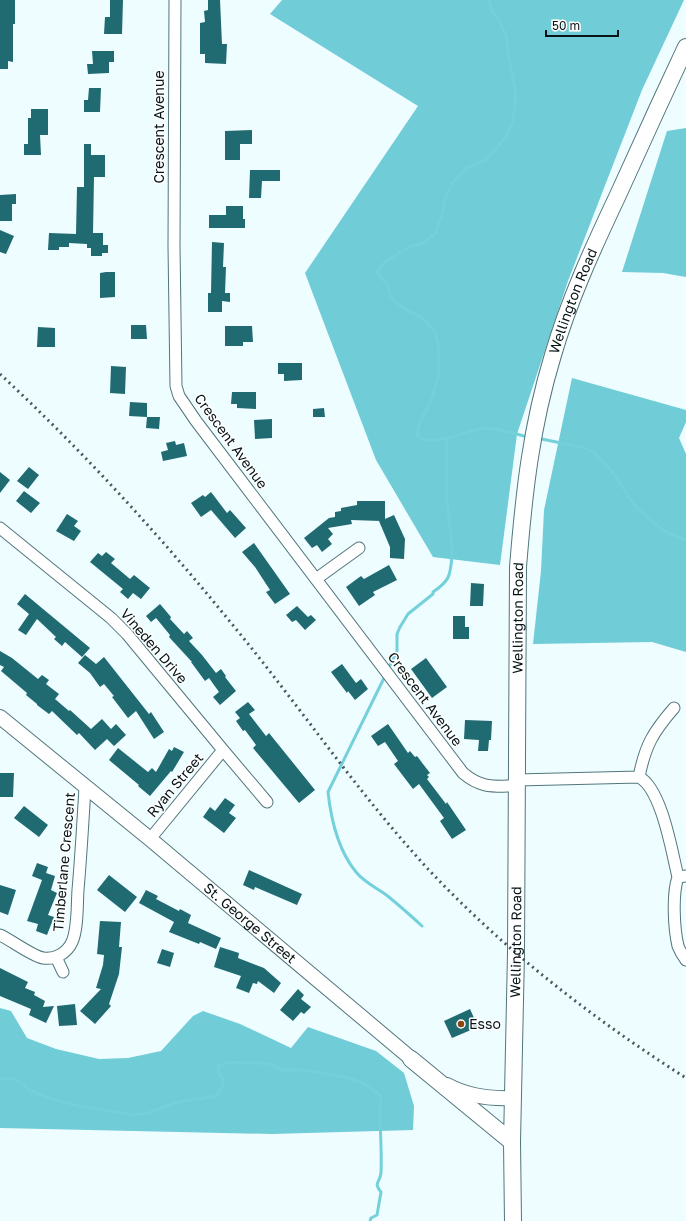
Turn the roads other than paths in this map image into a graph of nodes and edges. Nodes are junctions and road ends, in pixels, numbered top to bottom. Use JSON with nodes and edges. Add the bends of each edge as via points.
{"nodes":[{"id":1,"x":175,"y":0,"type":"edge"},
{"id":2,"x":686,"y":46,"type":"edge"},
{"id":3,"x":0,"y":528,"type":"edge"},
{"id":4,"x":359,"y":548,"type":"dead end"},
{"id":5,"x":316,"y":579,"type":"junction"},
{"id":6,"x":674,"y":708,"type":"dead end"},
{"id":7,"x":0,"y":717,"type":"edge"},
{"id":8,"x":223,"y":750,"type":"junction"},
{"id":9,"x":639,"y":777,"type":"junction"},
{"id":10,"x":517,"y":783,"type":"junction"},
{"id":11,"x":86,"y":787,"type":"junction"},
{"id":12,"x":267,"y":802,"type":"dead end"},
{"id":13,"x":150,"y":839,"type":"junction"},
{"id":14,"x":682,"y":877,"type":"edge"},
{"id":15,"x":0,"y":935,"type":"edge"},
{"id":16,"x":56,"y":957,"type":"junction"},
{"id":17,"x":686,"y":960,"type":"edge"},
{"id":18,"x":63,"y":972,"type":"dead end"},
{"id":19,"x":411,"y":1059,"type":"junction"},
{"id":20,"x":513,"y":1098,"type":"junction"},
{"id":21,"x":512,"y":1142,"type":"junction"},
{"id":22,"x":513,"y":1221,"type":"edge"}],
"edges":[{"from":1,"to":5,"type":"street","name":"Crescent Avenue","via":[[176,386],[189,411]]},
{"from":2,"to":10,"type":"main road","name":"Wellington Road","via":[[575,292],[553,354],[538,410],[525,486],[518,567]]},
{"from":3,"to":8,"type":"street","name":"Vineden Drive","via":[[111,618]]},
{"from":4,"to":5,"type":"street"},
{"from":5,"to":10,"type":"street","name":"Crescent Avenue","via":[[463,773],[472,781],[483,785]]},
{"from":6,"to":9,"type":"street","via":[[659,724],[652,737]]},
{"from":7,"to":11,"type":"street","name":"St. George Street"},
{"from":8,"to":12,"type":"street","name":"Vineden Drive"},
{"from":8,"to":13,"type":"street","name":"Ryan Street"},
{"from":9,"to":10,"type":"street","name":"Crescent Avenue"},
{"from":9,"to":14,"type":"street","via":[[652,788],[659,804]]},
{"from":10,"to":20,"type":"main road","name":"Wellington Road"},
{"from":11,"to":13,"type":"street","name":"St. George Street"},
{"from":11,"to":16,"type":"street","name":"Timberlane Crescent","via":[[73,941],[66,951]]},
{"from":13,"to":19,"type":"street","name":"St. George Street"},
{"from":14,"to":17,"type":"street","via":[[675,891],[676,936]]},
{"from":15,"to":16,"type":"street","via":[[34,955],[42,958]]},
{"from":16,"to":18,"type":"street"},
{"from":19,"to":20,"type":"street","name":"St. George Street","via":[[443,1082],[463,1092],[499,1099]]},
{"from":19,"to":21,"type":"main road"},
{"from":20,"to":21,"type":"main road","name":"Wellington Road"},
{"from":21,"to":22,"type":"main road","name":"Wellington Road"}]}
